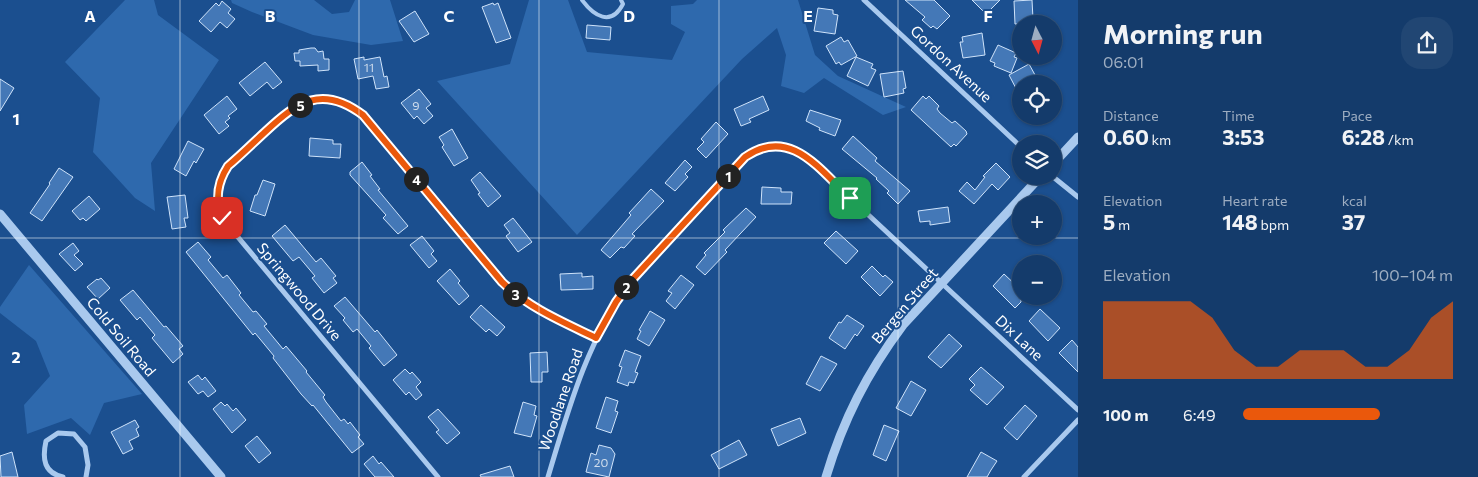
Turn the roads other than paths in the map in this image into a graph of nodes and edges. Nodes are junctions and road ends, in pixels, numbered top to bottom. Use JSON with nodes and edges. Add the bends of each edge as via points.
{"nodes":[{"id":1,"x":582,"y":0,"type":"edge"},
{"id":2,"x":622,"y":0,"type":"edge"},
{"id":3,"x":864,"y":0,"type":"edge"},
{"id":4,"x":1078,"y":137,"type":"edge"},
{"id":5,"x":1012,"y":139,"type":"edge"},
{"id":6,"x":1062,"y":154,"type":"edge"},
{"id":7,"x":1062,"y":184,"type":"edge"},
{"id":8,"x":1033,"y":185,"type":"edge"},
{"id":9,"x":1078,"y":197,"type":"edge"},
{"id":10,"x":0,"y":214,"type":"edge"},
{"id":11,"x":942,"y":283,"type":"junction"},
{"id":12,"x":596,"y":338,"type":"junction"},
{"id":13,"x":1078,"y":410,"type":"edge"},
{"id":14,"x":1078,"y":420,"type":"edge"},
{"id":15,"x":63,"y":477,"type":"edge"},
{"id":16,"x":86,"y":477,"type":"edge"},
{"id":17,"x":220,"y":477,"type":"edge"},
{"id":18,"x":438,"y":477,"type":"edge"},
{"id":19,"x":548,"y":477,"type":"edge"},
{"id":20,"x":826,"y":477,"type":"edge"},
{"id":21,"x":1024,"y":477,"type":"edge"}],
"edges":[{"from":1,"to":2,"type":"lane","via":[[590,11],[600,17],[610,17],[619,12]]},
{"from":3,"to":5,"type":"street","name":"Gordon Avenue"},
{"from":4,"to":6,"type":"street"},
{"from":7,"to":9,"type":"street"},
{"from":8,"to":11,"type":"street","name":"Bergen Street"},
{"from":10,"to":17,"type":"street","name":"Cold Soil Road"},
{"from":11,"to":12,"type":"street","name":"Woodlane Road","via":[[804,155],[785,146],[775,146],[755,151],[739,165],[631,281]]},
{"from":11,"to":13,"type":"street","name":"Dix Lane"},
{"from":11,"to":20,"type":"street","name":"Bergen Street","via":[[903,325],[866,378],[839,435]]},
{"from":12,"to":18,"type":"street","name":"Springwood Drive","via":[[529,304],[508,288],[363,115],[341,102],[330,100],[307,102],[284,114],[222,175],[217,198],[222,218]]},
{"from":12,"to":19,"type":"street","name":"Woodlane Road","via":[[571,400]]},
{"from":14,"to":21,"type":"street"},
{"from":15,"to":16,"type":"street","via":[[48,469],[44,454],[46,442],[58,433],[74,434],[85,447]]}]}
